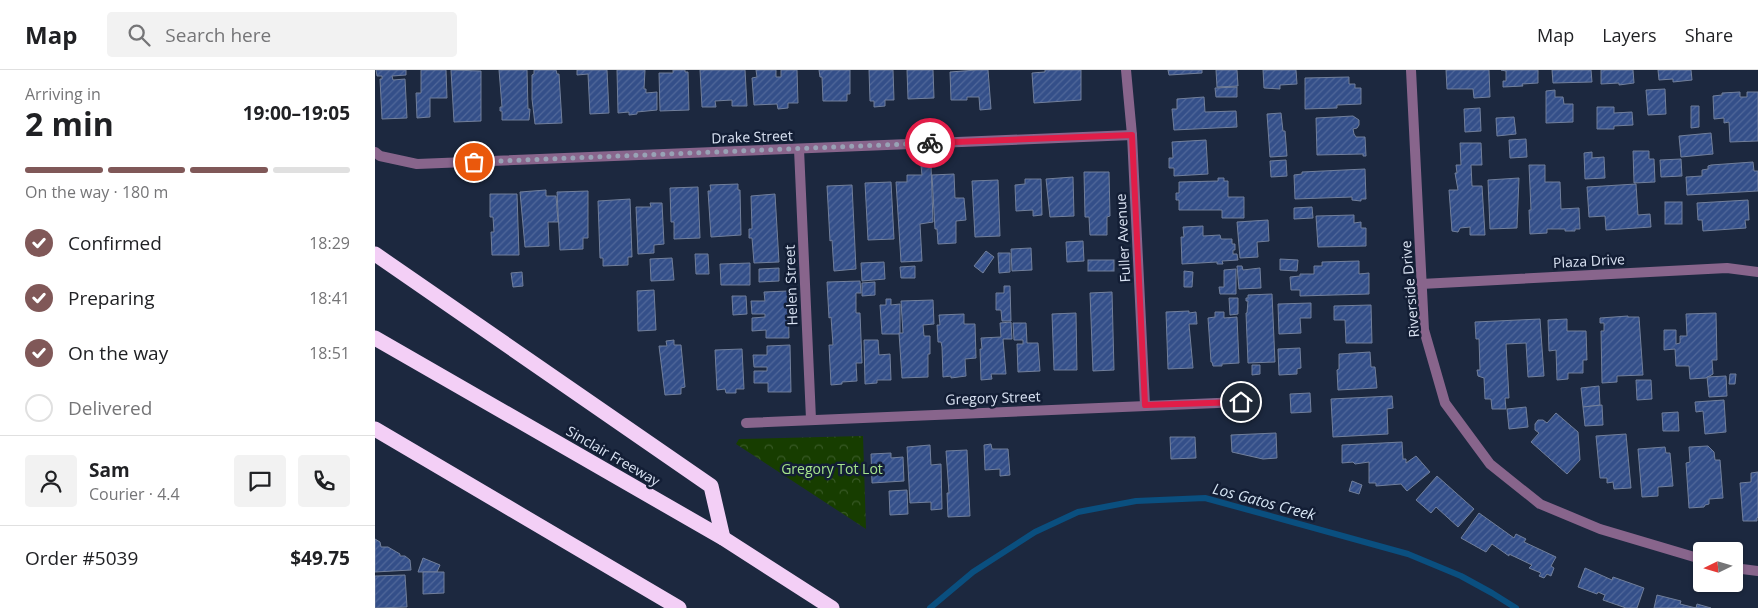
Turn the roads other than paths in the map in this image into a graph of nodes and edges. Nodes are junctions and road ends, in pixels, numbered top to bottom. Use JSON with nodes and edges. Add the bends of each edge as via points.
{"nodes":[{"id":1,"x":1126,"y":70,"type":"edge"},
{"id":2,"x":1411,"y":70,"type":"edge"},
{"id":3,"x":1132,"y":135,"type":"junction"},
{"id":4,"x":799,"y":149,"type":"junction"},
{"id":5,"x":375,"y":152,"type":"edge"},
{"id":6,"x":375,"y":254,"type":"edge"},
{"id":7,"x":1758,"y":272,"type":"edge"},
{"id":8,"x":1421,"y":284,"type":"junction"},
{"id":9,"x":375,"y":338,"type":"edge"},
{"id":10,"x":1241,"y":402,"type":"dead end"},
{"id":11,"x":1145,"y":405,"type":"junction"},
{"id":12,"x":811,"y":419,"type":"junction"},
{"id":13,"x":746,"y":423,"type":"dead end"},
{"id":14,"x":375,"y":429,"type":"edge"},
{"id":15,"x":723,"y":538,"type":"junction"},
{"id":16,"x":1693,"y":557,"type":"edge"},
{"id":17,"x":1743,"y":569,"type":"edge"},
{"id":18,"x":1758,"y":571,"type":"edge"},
{"id":19,"x":828,"y":605,"type":"edge"},
{"id":20,"x":679,"y":608,"type":"edge"}],
"edges":[{"from":1,"to":3,"type":"street","name":"Fuller Avenue"},
{"from":2,"to":8,"type":"street","name":"Riverside Drive"},
{"from":3,"to":4,"type":"street","name":"Drake Street"},
{"from":3,"to":11,"type":"street","name":"Fuller Avenue"},
{"from":4,"to":5,"type":"street","name":"Drake Street","via":[[417,164]]},
{"from":4,"to":12,"type":"street","name":"Helen Street"},
{"from":6,"to":15,"type":"highway","via":[[711,486]]},
{"from":7,"to":8,"type":"street","name":"Plaza Drive","via":[[1727,268]]},
{"from":8,"to":16,"type":"street","name":"Riverside Drive","via":[[1424,330],[1445,404],[1489,464],[1540,504],[1600,529]]},
{"from":9,"to":15,"type":"highway","name":"Sinclair Freeway"},
{"from":10,"to":11,"type":"street","name":"Gregory Street"},
{"from":11,"to":12,"type":"street","name":"Gregory Street"},
{"from":12,"to":13,"type":"street","name":"Gregory Street"},
{"from":14,"to":20,"type":"highway"},
{"from":15,"to":19,"type":"highway","name":"Sinclair Freeway"},
{"from":17,"to":18,"type":"street"}]}
